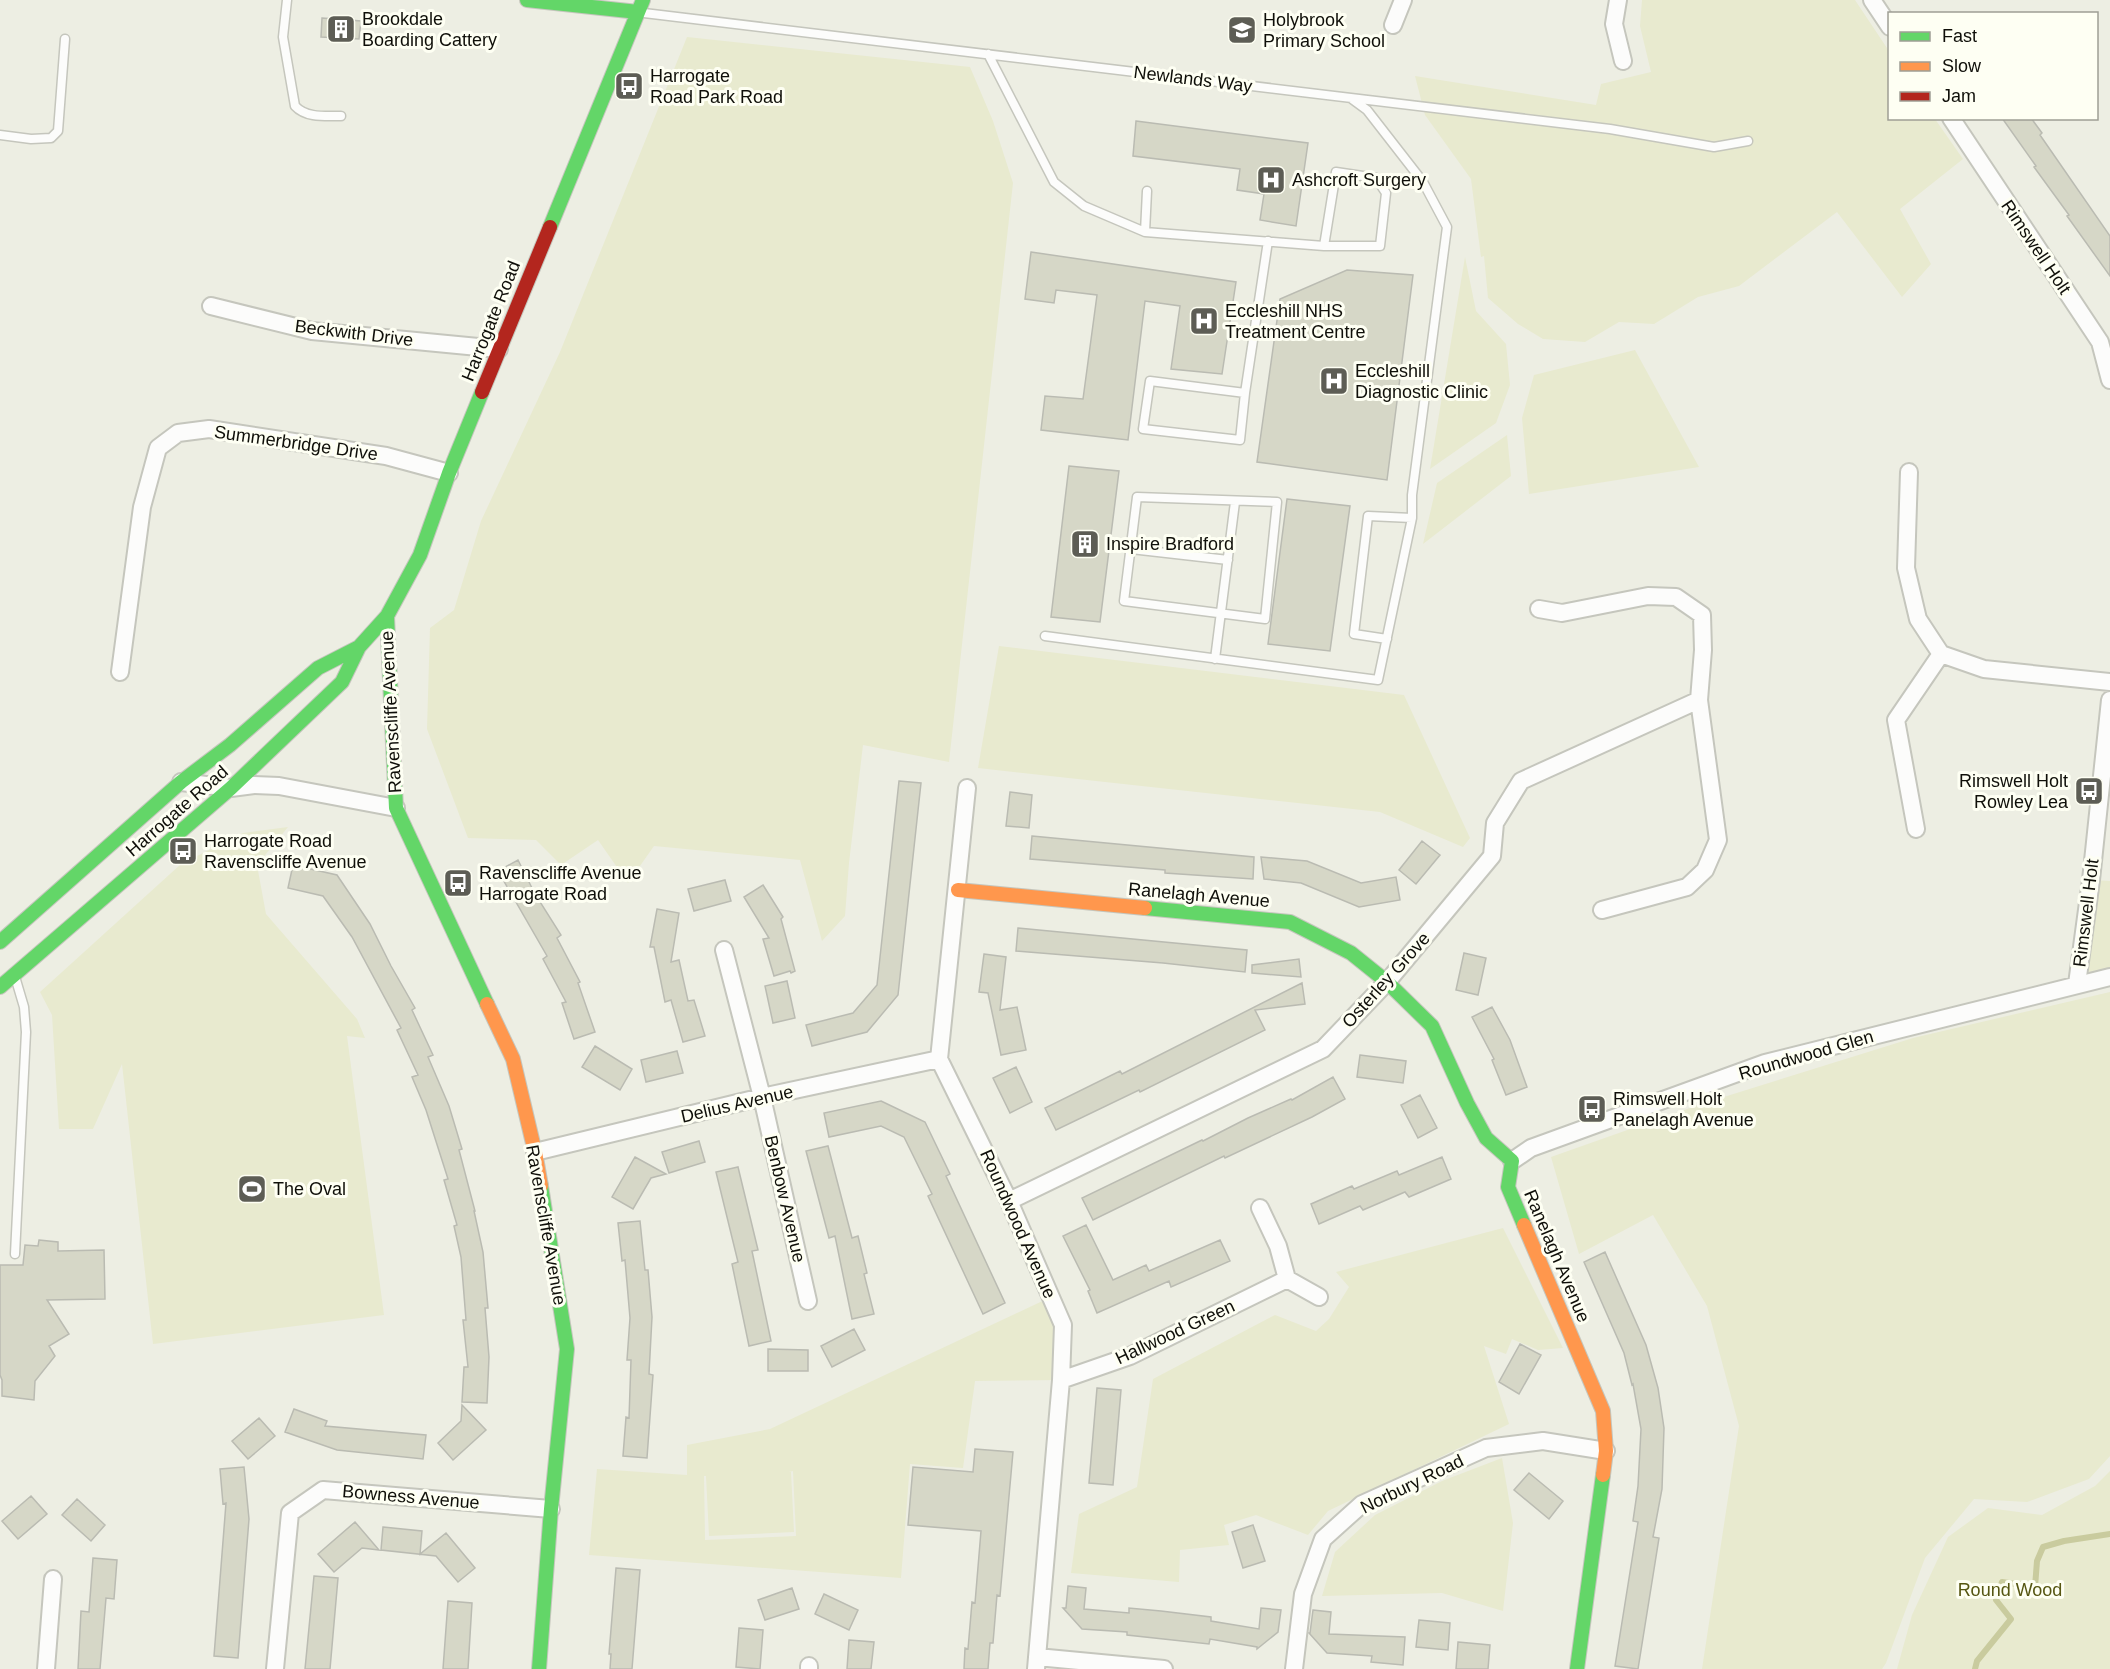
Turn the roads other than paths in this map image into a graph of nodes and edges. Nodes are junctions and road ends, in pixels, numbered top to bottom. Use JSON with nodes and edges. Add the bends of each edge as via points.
{"nodes":[{"id":1,"x":287,"y":0,"type":"edge"},
{"id":2,"x":527,"y":0,"type":"edge"},
{"id":3,"x":1403,"y":0,"type":"edge"},
{"id":4,"x":1618,"y":0,"type":"edge"},
{"id":5,"x":1872,"y":0,"type":"edge"},
{"id":6,"x":641,"y":6,"type":"edge"},
{"id":7,"x":1888,"y":24,"type":"edge"},
{"id":8,"x":1393,"y":25,"type":"dead end"},
{"id":9,"x":65,"y":39,"type":"dead end"},
{"id":10,"x":988,"y":54,"type":"junction"},
{"id":11,"x":1623,"y":61,"type":"dead end"},
{"id":12,"x":1352,"y":98,"type":"junction"},
{"id":13,"x":341,"y":116,"type":"dead end"},
{"id":14,"x":1952,"y":120,"type":"edge"},
{"id":15,"x":0,"y":135,"type":"edge"},
{"id":16,"x":1748,"y":141,"type":"dead end"},
{"id":17,"x":1147,"y":191,"type":"dead end"},
{"id":18,"x":1145,"y":232,"type":"junction"},
{"id":19,"x":1268,"y":241,"type":"junction"},
{"id":20,"x":1324,"y":246,"type":"junction"},
{"id":21,"x":211,"y":306,"type":"dead end"},
{"id":22,"x":499,"y":349,"type":"junction"},
{"id":23,"x":2110,"y":380,"type":"edge"},
{"id":24,"x":1245,"y":393,"type":"junction"},
{"id":25,"x":1910,"y":472,"type":"dead end"},
{"id":26,"x":449,"y":473,"type":"junction"},
{"id":27,"x":1235,"y":502,"type":"junction"},
{"id":28,"x":1412,"y":518,"type":"junction"},
{"id":29,"x":1131,"y":549,"type":"junction"},
{"id":30,"x":1228,"y":560,"type":"junction"},
{"id":31,"x":1539,"y":609,"type":"dead end"},
{"id":32,"x":1221,"y":614,"type":"junction"},
{"id":33,"x":387,"y":616,"type":"junction"},
{"id":34,"x":1045,"y":636,"type":"dead end"},
{"id":35,"x":1387,"y":639,"type":"junction"},
{"id":36,"x":359,"y":647,"type":"junction"},
{"id":37,"x":1941,"y":654,"type":"junction"},
{"id":38,"x":1215,"y":659,"type":"junction"},
{"id":39,"x":120,"y":672,"type":"dead end"},
{"id":40,"x":2110,"y":682,"type":"edge"},
{"id":41,"x":1699,"y":700,"type":"junction"},
{"id":42,"x":2110,"y":700,"type":"edge"},
{"id":43,"x":181,"y":782,"type":"junction"},
{"id":44,"x":231,"y":788,"type":"junction"},
{"id":45,"x":967,"y":788,"type":"dead end"},
{"id":46,"x":396,"y":808,"type":"junction"},
{"id":47,"x":1916,"y":829,"type":"dead end"},
{"id":48,"x":958,"y":890,"type":"junction"},
{"id":49,"x":1602,"y":910,"type":"dead end"},
{"id":50,"x":0,"y":942,"type":"edge"},
{"id":51,"x":724,"y":950,"type":"dead end"},
{"id":52,"x":14,"y":974,"type":"junction"},
{"id":53,"x":2110,"y":977,"type":"edge"},
{"id":54,"x":1387,"y":982,"type":"junction"},
{"id":55,"x":2077,"y":984,"type":"junction"},
{"id":56,"x":0,"y":987,"type":"edge"},
{"id":57,"x":939,"y":1059,"type":"junction"},
{"id":58,"x":762,"y":1097,"type":"junction"},
{"id":59,"x":535,"y":1152,"type":"junction"},
{"id":60,"x":1512,"y":1161,"type":"junction"},
{"id":61,"x":1010,"y":1201,"type":"junction"},
{"id":62,"x":1260,"y":1208,"type":"dead end"},
{"id":63,"x":15,"y":1254,"type":"dead end"},
{"id":64,"x":1287,"y":1279,"type":"junction"},
{"id":65,"x":1319,"y":1298,"type":"dead end"},
{"id":66,"x":808,"y":1301,"type":"dead end"},
{"id":67,"x":1061,"y":1380,"type":"junction"},
{"id":68,"x":1606,"y":1451,"type":"junction"},
{"id":69,"x":551,"y":1509,"type":"junction"},
{"id":70,"x":53,"y":1579,"type":"dead end"},
{"id":71,"x":1037,"y":1663,"type":"edge"},
{"id":72,"x":46,"y":1669,"type":"edge"},
{"id":73,"x":275,"y":1669,"type":"edge"},
{"id":74,"x":539,"y":1669,"type":"edge"},
{"id":75,"x":1164,"y":1669,"type":"edge"},
{"id":76,"x":1294,"y":1669,"type":"edge"},
{"id":77,"x":1577,"y":1669,"type":"edge"}],
"edges":[{"from":1,"to":13,"type":"lane","via":[[283,37],[295,106],[318,116]]},
{"from":2,"to":6,"type":"main road"},
{"from":3,"to":8,"type":"street"},
{"from":4,"to":11,"type":"street","via":[[1614,24]]},
{"from":5,"to":7,"type":"street"},
{"from":6,"to":10,"type":"lane","name":"Newlands Way"},
{"from":6,"to":22,"type":"main road","name":"Harrogate Road"},
{"from":9,"to":15,"type":"lane","via":[[58,131],[51,138]]},
{"from":10,"to":12,"type":"lane","name":"Newlands Way"},
{"from":10,"to":18,"type":"lane","via":[[1054,182],[1084,206]]},
{"from":12,"to":16,"type":"lane","name":"Newlands Way","via":[[1610,129],[1714,147]]},
{"from":12,"to":28,"type":"lane","via":[[1367,110],[1423,182],[1447,226]]},
{"from":14,"to":23,"type":"street","name":"Rimswell Holt","via":[[2100,342]]},
{"from":17,"to":18,"type":"lane"},
{"from":18,"to":19,"type":"lane"},
{"from":19,"to":20,"type":"lane"},
{"from":19,"to":24,"type":"lane"},
{"from":20,"to":20,"type":"lane","via":[[1336,172],[1376,178],[1386,194],[1380,246]]},
{"from":21,"to":22,"type":"street","name":"Beckwith Drive","via":[[312,331]]},
{"from":22,"to":26,"type":"main road","name":"Harrogate Road"},
{"from":24,"to":24,"type":"lane","via":[[1150,381],[1143,429],[1240,440]]},
{"from":25,"to":37,"type":"street","via":[[1906,568],[1918,619]]},
{"from":26,"to":33,"type":"main road","name":"Harrogate Road","via":[[420,555]]},
{"from":26,"to":39,"type":"street","name":"Summerbridge Drive","via":[[386,456],[209,429],[178,433],[158,448],[142,507]]},
{"from":27,"to":29,"type":"lane","via":[[1137,497]]},
{"from":27,"to":30,"type":"lane"},
{"from":27,"to":32,"type":"lane","via":[[1277,502],[1265,619]]},
{"from":28,"to":35,"type":"lane"},
{"from":28,"to":35,"type":"lane","via":[[1368,516],[1354,634]]},
{"from":29,"to":30,"type":"lane"},
{"from":29,"to":32,"type":"lane","via":[[1124,602]]},
{"from":30,"to":32,"type":"lane"},
{"from":31,"to":41,"type":"street","via":[[1562,613],[1648,596],[1676,597],[1702,615]]},
{"from":32,"to":38,"type":"lane"},
{"from":33,"to":36,"type":"main road","name":"Harrogate Road"},
{"from":33,"to":46,"type":"main road","name":"Ravenscliffe Avenue"},
{"from":34,"to":38,"type":"lane"},
{"from":35,"to":38,"type":"lane","via":[[1378,680]]},
{"from":36,"to":43,"type":"main road","name":"Harrogate Road","via":[[318,668]]},
{"from":36,"to":44,"type":"main road","name":"Harrogate Road","via":[[342,682]]},
{"from":37,"to":40,"type":"street","via":[[1984,669]]},
{"from":37,"to":47,"type":"street","via":[[1896,720]]},
{"from":41,"to":49,"type":"street","via":[[1718,840],[1705,870],[1687,887]]},
{"from":41,"to":54,"type":"street","name":"Osterley Grove","via":[[1521,781],[1496,823],[1492,856]]},
{"from":42,"to":55,"type":"street","name":"Rimswell Holt"},
{"from":43,"to":44,"type":"street","name":"Ravenscliffe Avenue"},
{"from":43,"to":50,"type":"main road","name":"Harrogate Road"},
{"from":44,"to":46,"type":"street","name":"Ravenscliffe Avenue","via":[[279,786]]},
{"from":44,"to":52,"type":"main road","name":"Harrogate Road"},
{"from":45,"to":48,"type":"street"},
{"from":46,"to":59,"type":"main road","name":"Ravenscliffe Avenue","via":[[513,1059]]},
{"from":48,"to":54,"type":"main road","name":"Ranelagh Avenue","via":[[1290,922],[1351,953]]},
{"from":48,"to":57,"type":"street"},
{"from":51,"to":58,"type":"street","name":"Benbow Avenue"},
{"from":52,"to":56,"type":"main road","name":"Harrogate Road"},
{"from":52,"to":63,"type":"lane","via":[[24,1007],[26,1032]]},
{"from":53,"to":55,"type":"street","name":"Roundwood Glen"},
{"from":54,"to":60,"type":"main road","name":"Ranelagh Avenue","via":[[1432,1026],[1486,1138]]},
{"from":54,"to":61,"type":"street","name":"Osterley Grove","via":[[1323,1049]]},
{"from":55,"to":60,"type":"street","name":"Roundwood Glen","via":[[1766,1063],[1531,1148]]},
{"from":57,"to":58,"type":"street","name":"Delius Avenue"},
{"from":57,"to":61,"type":"street","name":"Roundwood Avenue"},
{"from":58,"to":59,"type":"street","name":"Delius Avenue"},
{"from":58,"to":66,"type":"street","name":"Benbow Avenue"},
{"from":59,"to":69,"type":"main road","name":"Ravenscliffe Avenue","via":[[567,1349]]},
{"from":60,"to":68,"type":"main road","name":"Ranelagh Avenue","via":[[1508,1187],[1603,1411]]},
{"from":61,"to":67,"type":"street","name":"Roundwood Avenue","via":[[1063,1325]]},
{"from":62,"to":64,"type":"street","via":[[1278,1246]]},
{"from":64,"to":65,"type":"street"},
{"from":64,"to":67,"type":"street","name":"Hallwood Green","via":[[1130,1356]]},
{"from":67,"to":71,"type":"street","name":"Roundwood Avenue"},
{"from":68,"to":76,"type":"street","name":"Norbury Road","via":[[1543,1441],[1486,1448],[1362,1504],[1323,1539],[1303,1594]]},
{"from":68,"to":77,"type":"main road","name":"Ranelagh Avenue"},
{"from":69,"to":73,"type":"street","name":"Bowness Avenue","via":[[322,1490],[290,1513]]},
{"from":69,"to":74,"type":"main road","name":"Ravenscliffe Avenue"},
{"from":70,"to":72,"type":"street"},
{"from":71,"to":75,"type":"street"}]}
